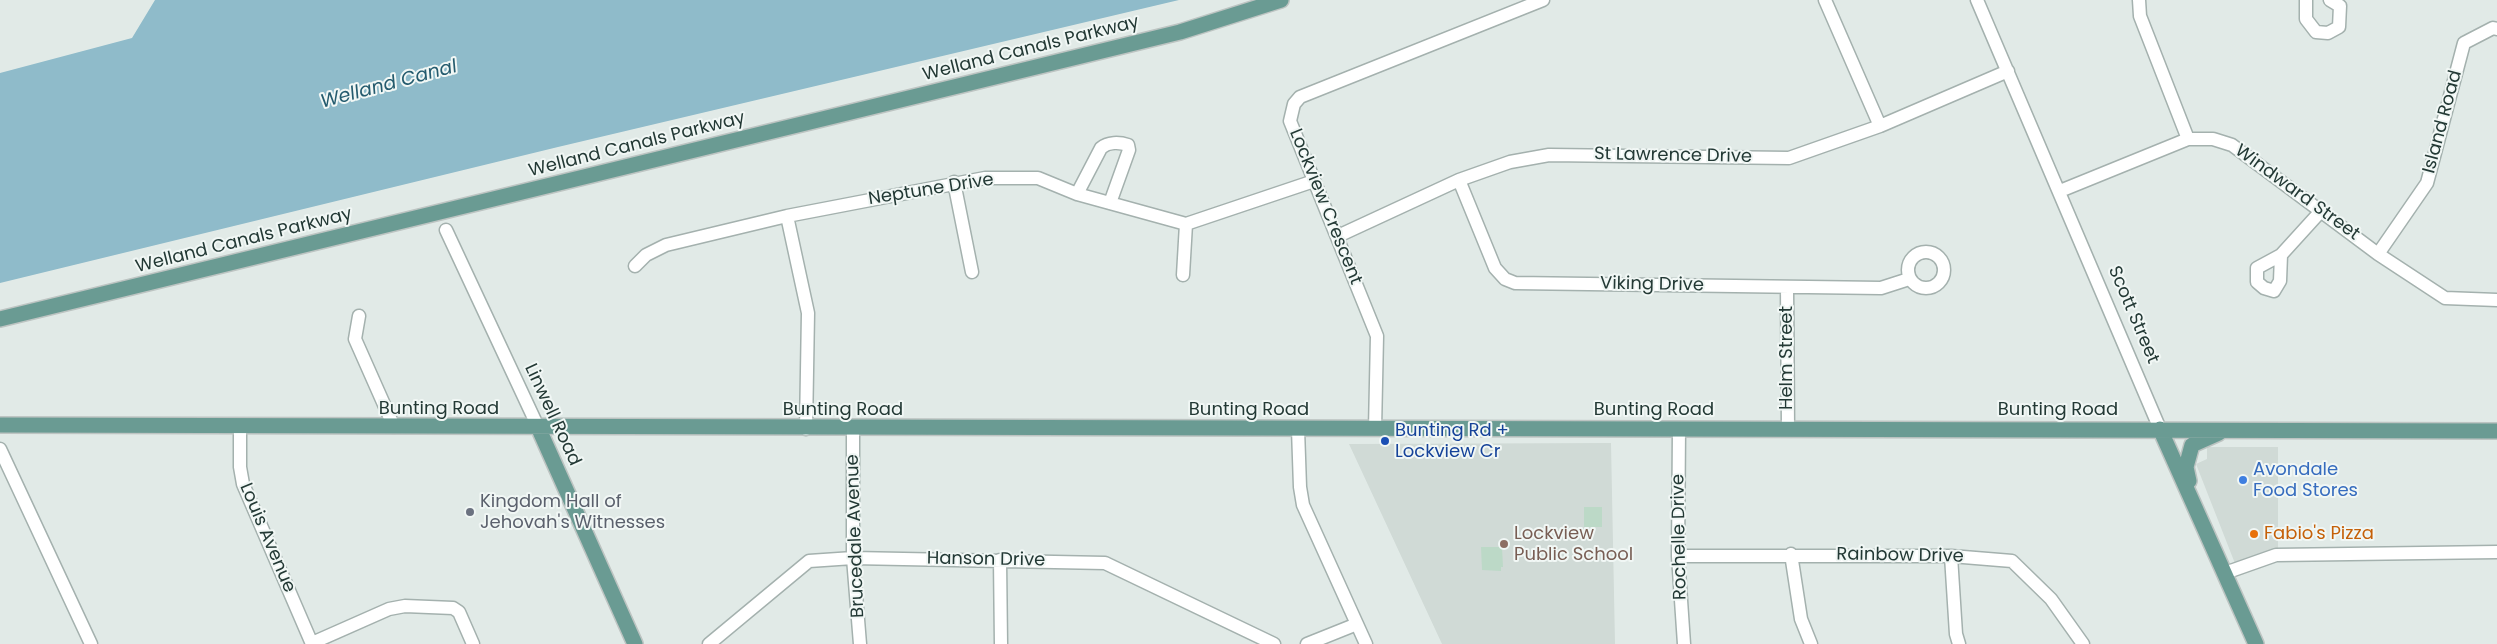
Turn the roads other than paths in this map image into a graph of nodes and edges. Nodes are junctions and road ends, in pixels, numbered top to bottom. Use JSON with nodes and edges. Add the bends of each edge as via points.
{"nodes":[{"id":1,"x":1281,"y":0,"type":"edge"},
{"id":2,"x":1543,"y":0,"type":"edge"},
{"id":3,"x":1826,"y":0,"type":"edge"},
{"id":4,"x":1977,"y":0,"type":"edge"},
{"id":5,"x":2139,"y":0,"type":"edge"},
{"id":6,"x":2306,"y":0,"type":"edge"},
{"id":7,"x":2330,"y":0,"type":"edge"},
{"id":8,"x":2497,"y":29,"type":"edge"},
{"id":9,"x":2008,"y":71,"type":"junction"},
{"id":10,"x":1880,"y":126,"type":"junction"},
{"id":11,"x":2188,"y":139,"type":"junction"},
{"id":12,"x":1459,"y":180,"type":"junction"},
{"id":13,"x":1314,"y":181,"type":"junction"},
{"id":14,"x":954,"y":182,"type":"junction"},
{"id":15,"x":2060,"y":191,"type":"junction"},
{"id":16,"x":1077,"y":194,"type":"junction"},
{"id":17,"x":1110,"y":203,"type":"junction"},
{"id":18,"x":2321,"y":211,"type":"junction"},
{"id":19,"x":787,"y":216,"type":"junction"},
{"id":20,"x":1186,"y":224,"type":"junction"},
{"id":21,"x":446,"y":230,"type":"dead end"},
{"id":22,"x":1338,"y":236,"type":"junction"},
{"id":23,"x":2378,"y":254,"type":"junction"},
{"id":24,"x":2281,"y":255,"type":"dead end"},
{"id":25,"x":635,"y":266,"type":"dead end"},
{"id":26,"x":972,"y":272,"type":"dead end"},
{"id":27,"x":1183,"y":275,"type":"dead end"},
{"id":28,"x":1909,"y":279,"type":"dead end"},
{"id":29,"x":1787,"y":287,"type":"junction"},
{"id":30,"x":2497,"y":300,"type":"edge"},
{"id":31,"x":359,"y":316,"type":"dead end"},
{"id":32,"x":0,"y":319,"type":"edge"},
{"id":33,"x":0,"y":425,"type":"edge"},
{"id":34,"x":240,"y":427,"type":"junction"},
{"id":35,"x":394,"y":427,"type":"junction"},
{"id":36,"x":538,"y":427,"type":"junction"},
{"id":37,"x":853,"y":428,"type":"junction"},
{"id":38,"x":806,"y":429,"type":"junction"},
{"id":39,"x":1298,"y":429,"type":"junction"},
{"id":40,"x":1374,"y":429,"type":"junction"},
{"id":41,"x":1680,"y":429,"type":"junction"},
{"id":42,"x":1788,"y":429,"type":"junction"},
{"id":43,"x":2160,"y":429,"type":"junction"},
{"id":44,"x":2225,"y":431,"type":"junction"},
{"id":45,"x":2497,"y":431,"type":"edge"},
{"id":46,"x":0,"y":449,"type":"edge"},
{"id":47,"x":2196,"y":509,"type":"junction"},
{"id":48,"x":2497,"y":552,"type":"edge"},
{"id":49,"x":1791,"y":554,"type":"junction"},
{"id":50,"x":1678,"y":556,"type":"junction"},
{"id":51,"x":1951,"y":556,"type":"junction"},
{"id":52,"x":854,"y":558,"type":"junction"},
{"id":53,"x":1000,"y":560,"type":"junction"},
{"id":54,"x":2225,"y":573,"type":"junction"},
{"id":55,"x":1357,"y":624,"type":"junction"},
{"id":56,"x":312,"y":643,"type":"edge"},
{"id":57,"x":91,"y":644,"type":"edge"},
{"id":58,"x":473,"y":644,"type":"edge"},
{"id":59,"x":636,"y":644,"type":"edge"},
{"id":60,"x":709,"y":644,"type":"edge"},
{"id":61,"x":860,"y":644,"type":"edge"},
{"id":62,"x":1001,"y":644,"type":"edge"},
{"id":63,"x":1274,"y":644,"type":"edge"},
{"id":64,"x":1307,"y":644,"type":"edge"},
{"id":65,"x":1366,"y":644,"type":"edge"},
{"id":66,"x":1684,"y":644,"type":"edge"},
{"id":67,"x":1812,"y":644,"type":"edge"},
{"id":68,"x":1959,"y":644,"type":"edge"},
{"id":69,"x":2083,"y":644,"type":"edge"},
{"id":70,"x":2256,"y":644,"type":"edge"}],
"edges":[{"from":1,"to":32,"type":"main road","name":"Welland Canals Parkway","via":[[1180,32]]},
{"from":2,"to":13,"type":"street","name":"Lockview Crescent","via":[[1300,97],[1294,104],[1290,120]]},
{"from":3,"to":10,"type":"street"},
{"from":4,"to":9,"type":"street","name":"Scott Street"},
{"from":5,"to":11,"type":"street","via":[[2140,16]]},
{"from":6,"to":7,"type":"street","via":[[2306,19],[2316,32],[2328,33],[2339,27],[2340,6]]},
{"from":8,"to":23,"type":"street","name":"Island Road","via":[[2464,43],[2427,183]]},
{"from":9,"to":10,"type":"street","name":"St Lawrence Drive"},
{"from":9,"to":15,"type":"street","name":"Scott Street"},
{"from":10,"to":12,"type":"street","name":"St Lawrence Drive","via":[[1789,158],[1549,155],[1510,162]]},
{"from":11,"to":15,"type":"street","name":"Windward Street"},
{"from":11,"to":18,"type":"street","name":"Windward Street","via":[[2213,139],[2232,145]]},
{"from":12,"to":22,"type":"street","name":"St Lawrence Drive"},
{"from":12,"to":29,"type":"street","name":"Viking Drive","via":[[1495,268],[1505,279],[1515,283]]},
{"from":13,"to":20,"type":"street"},
{"from":13,"to":22,"type":"street","name":"Lockview Crescent"},
{"from":14,"to":16,"type":"street","name":"Neptune Drive","via":[[985,178],[1038,178]]},
{"from":14,"to":19,"type":"street","name":"Neptune Drive"},
{"from":14,"to":26,"type":"street"},
{"from":15,"to":43,"type":"street","name":"Scott Street"},
{"from":16,"to":17,"type":"street","name":"Neptune Drive"},
{"from":16,"to":17,"type":"street","via":[[1101,148],[1106,144],[1122,143],[1130,150]]},
{"from":17,"to":20,"type":"street","name":"Neptune Drive"},
{"from":18,"to":23,"type":"street","name":"Windward Street"},
{"from":18,"to":24,"type":"street"},
{"from":19,"to":25,"type":"street","name":"Neptune Drive","via":[[666,245],[646,255]]},
{"from":19,"to":38,"type":"street","via":[[808,313]]},
{"from":20,"to":27,"type":"street"},
{"from":21,"to":36,"type":"street","name":"Linwell Road"},
{"from":22,"to":40,"type":"street","name":"Lockview Crescent","via":[[1377,336]]},
{"from":23,"to":30,"type":"street","name":"Windward Street","via":[[2444,298]]},
{"from":28,"to":29,"type":"street","name":"Viking Drive","via":[[1881,288]]},
{"from":29,"to":42,"type":"street","name":"Helm Street"},
{"from":31,"to":35,"type":"street","via":[[355,339]]},
{"from":33,"to":34,"type":"main road","name":"Bunting Road"},
{"from":34,"to":35,"type":"main road","name":"Bunting Road"},
{"from":34,"to":56,"type":"street","name":"Louis Avenue","via":[[243,484]]},
{"from":35,"to":36,"type":"main road","name":"Bunting Road"},
{"from":36,"to":38,"type":"main road","name":"Bunting Road"},
{"from":36,"to":59,"type":"main road","name":"Linwell Road"},
{"from":37,"to":38,"type":"main road","name":"Bunting Road"},
{"from":37,"to":39,"type":"main road","name":"Bunting Road"},
{"from":37,"to":52,"type":"street","name":"Brucedale Avenue"},
{"from":39,"to":40,"type":"main road","name":"Bunting Road"},
{"from":39,"to":55,"type":"street","via":[[1303,506]]},
{"from":40,"to":41,"type":"main road","name":"Bunting Road"},
{"from":41,"to":42,"type":"main road","name":"Bunting Road"},
{"from":41,"to":50,"type":"street","name":"Rochelle Drive"},
{"from":42,"to":43,"type":"main road","name":"Bunting Road"},
{"from":43,"to":44,"type":"main road","name":"Bunting Road"},
{"from":43,"to":47,"type":"main road","name":"Scott Street"},
{"from":44,"to":45,"type":"main road","name":"Bunting Road"},
{"from":44,"to":47,"type":"main road","via":[[2192,445],[2188,454],[2186,467]]},
{"from":46,"to":57,"type":"street"},
{"from":47,"to":54,"type":"main road","name":"Scott Street"},
{"from":48,"to":54,"type":"street","via":[[2276,554]]},
{"from":49,"to":50,"type":"street","name":"Rainbow Drive"},
{"from":49,"to":51,"type":"street","name":"Rainbow Drive"},
{"from":49,"to":67,"type":"street","via":[[1801,619]]},
{"from":50,"to":66,"type":"street","name":"Rochelle Drive"},
{"from":51,"to":68,"type":"street"},
{"from":51,"to":69,"type":"street","name":"Rainbow Drive","via":[[2012,561],[2051,599]]},
{"from":52,"to":53,"type":"street","name":"Hanson Drive"},
{"from":52,"to":60,"type":"street","name":"Hanson Drive","via":[[809,562]]},
{"from":52,"to":61,"type":"street","name":"Brucedale Avenue"},
{"from":53,"to":62,"type":"street"},
{"from":53,"to":63,"type":"street","name":"Hanson Drive","via":[[1105,563]]},
{"from":54,"to":70,"type":"main road","name":"Scott Street"},
{"from":55,"to":64,"type":"street"},
{"from":55,"to":65,"type":"street"},
{"from":56,"to":58,"type":"street","via":[[389,610],[406,606],[453,608]]}]}
